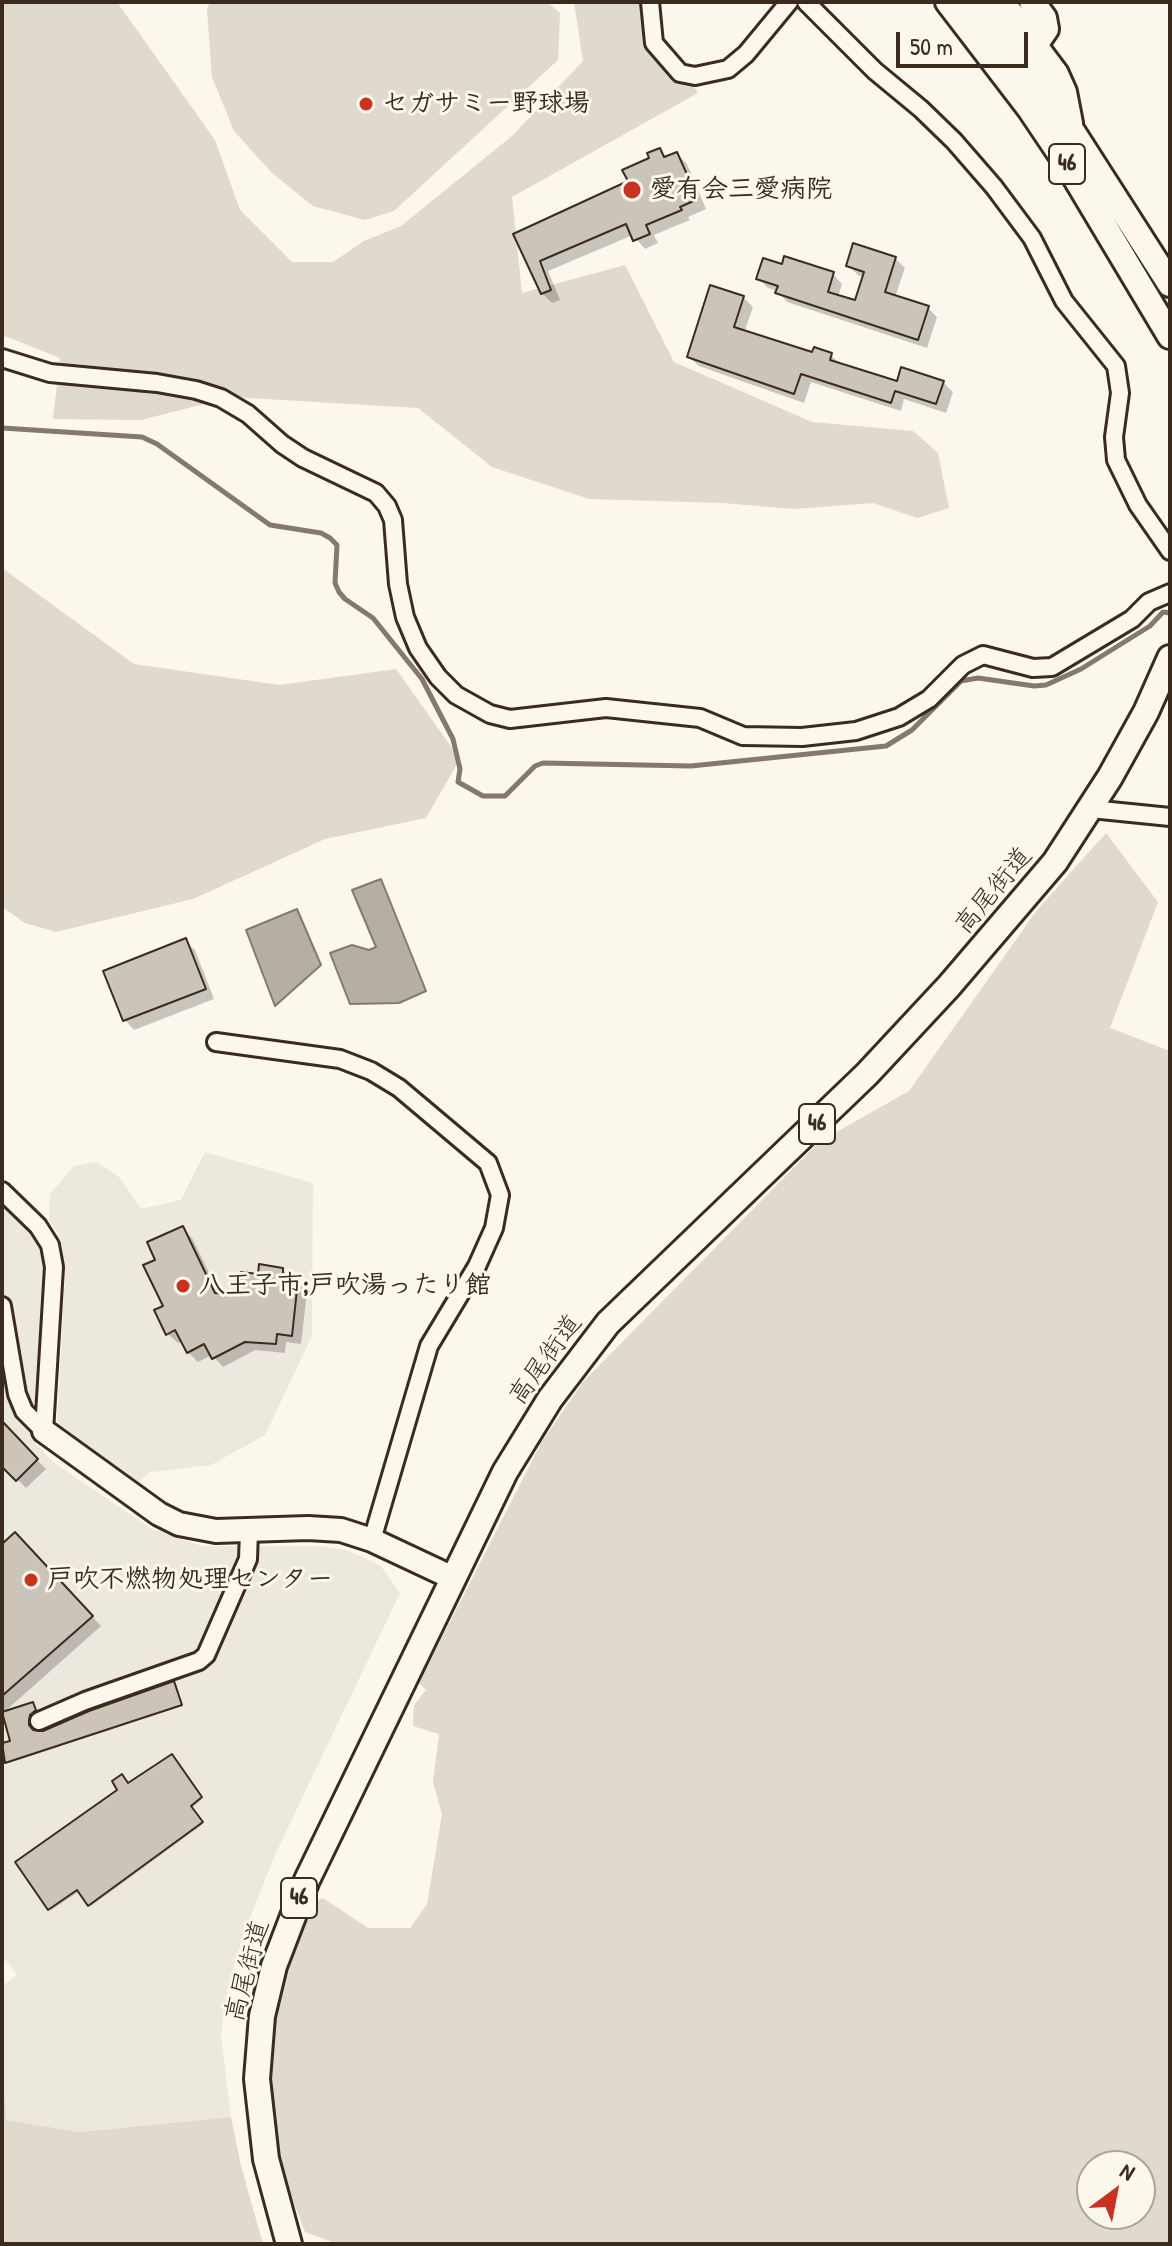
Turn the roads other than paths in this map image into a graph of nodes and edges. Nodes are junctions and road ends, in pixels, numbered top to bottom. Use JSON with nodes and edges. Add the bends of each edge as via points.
{"nodes":[{"id":1,"x":650,"y":2,"type":"edge"},
{"id":2,"x":789,"y":2,"type":"edge"},
{"id":3,"x":806,"y":2,"type":"edge"},
{"id":4,"x":948,"y":2,"type":"edge"},
{"id":5,"x":976,"y":2,"type":"edge"},
{"id":6,"x":1002,"y":2,"type":"edge"},
{"id":7,"x":1032,"y":2,"type":"edge"},
{"id":8,"x":1035,"y":45,"type":"junction"},
{"id":9,"x":1072,"y":131,"type":"junction"},
{"id":10,"x":1170,"y":284,"type":"edge"},
{"id":11,"x":1170,"y":336,"type":"edge"},
{"id":12,"x":2,"y":358,"type":"edge"},
{"id":13,"x":1170,"y":551,"type":"edge"},
{"id":14,"x":1170,"y":593,"type":"edge"},
{"id":15,"x":1170,"y":658,"type":"edge"},
{"id":16,"x":1091,"y":809,"type":"junction"},
{"id":17,"x":1170,"y":817,"type":"edge"},
{"id":18,"x":216,"y":1042,"type":"dead end"},
{"id":19,"x":2,"y":1191,"type":"edge"},
{"id":20,"x":2,"y":1306,"type":"edge"},
{"id":21,"x":44,"y":1431,"type":"junction"},
{"id":22,"x":249,"y":1531,"type":"junction"},
{"id":23,"x":372,"y":1540,"type":"junction"},
{"id":24,"x":453,"y":1578,"type":"junction"},
{"id":25,"x":39,"y":1721,"type":"dead end"},
{"id":26,"x":289,"y":2244,"type":"edge"}],
"edges":[{"from":1,"to":2,"type":"street","via":[[654,43],[680,73],[695,76],[728,69]]},
{"from":3,"to":13,"type":"street","via":[[954,141],[1032,238],[1064,301],[1116,366],[1116,460],[1138,505]]},
{"from":4,"to":11,"type":"main road","number":"46","via":[[1069,167]]},
{"from":5,"to":9,"type":"main road","number":"46"},
{"from":6,"to":8,"type":"main road","number":"46"},
{"from":7,"to":8,"type":"main road","via":[[1046,29]]},
{"from":8,"to":9,"type":"main road","number":"46","via":[[1061,84]]},
{"from":9,"to":10,"type":"main road","number":"46"},
{"from":12,"to":14,"type":"street","via":[[50,373],[157,383],[221,398],[303,458],[376,493],[393,520],[398,584],[418,648],[456,695],[510,719],[606,708],[700,718],[743,736],[856,731],[899,717],[983,655],[1033,668],[1052,667]]},
{"from":15,"to":16,"type":"main road","name":"高尾街道","number":"46"},
{"from":16,"to":17,"type":"street"},
{"from":16,"to":24,"type":"main road","name":"高尾街道","number":"46","via":[[1055,862],[887,1054],[593,1341],[519,1448]]},
{"from":18,"to":23,"type":"street","via":[[340,1059],[371,1071],[488,1163],[500,1195],[494,1228],[477,1266],[429,1346]]},
{"from":19,"to":21,"type":"street","via":[[38,1226],[50,1245],[54,1267]]},
{"from":20,"to":21,"type":"street","via":[[17,1394],[24,1411]]},
{"from":21,"to":22,"type":"street","via":[[179,1524]]},
{"from":22,"to":23,"type":"street","via":[[341,1530]]},
{"from":22,"to":25,"type":"street","via":[[248,1559],[206,1655]]},
{"from":23,"to":24,"type":"street"},
{"from":24,"to":26,"type":"main road","name":"高尾街道","number":"46","via":[[307,1880],[267,1991],[258,2046],[258,2098],[266,2159]]}]}
